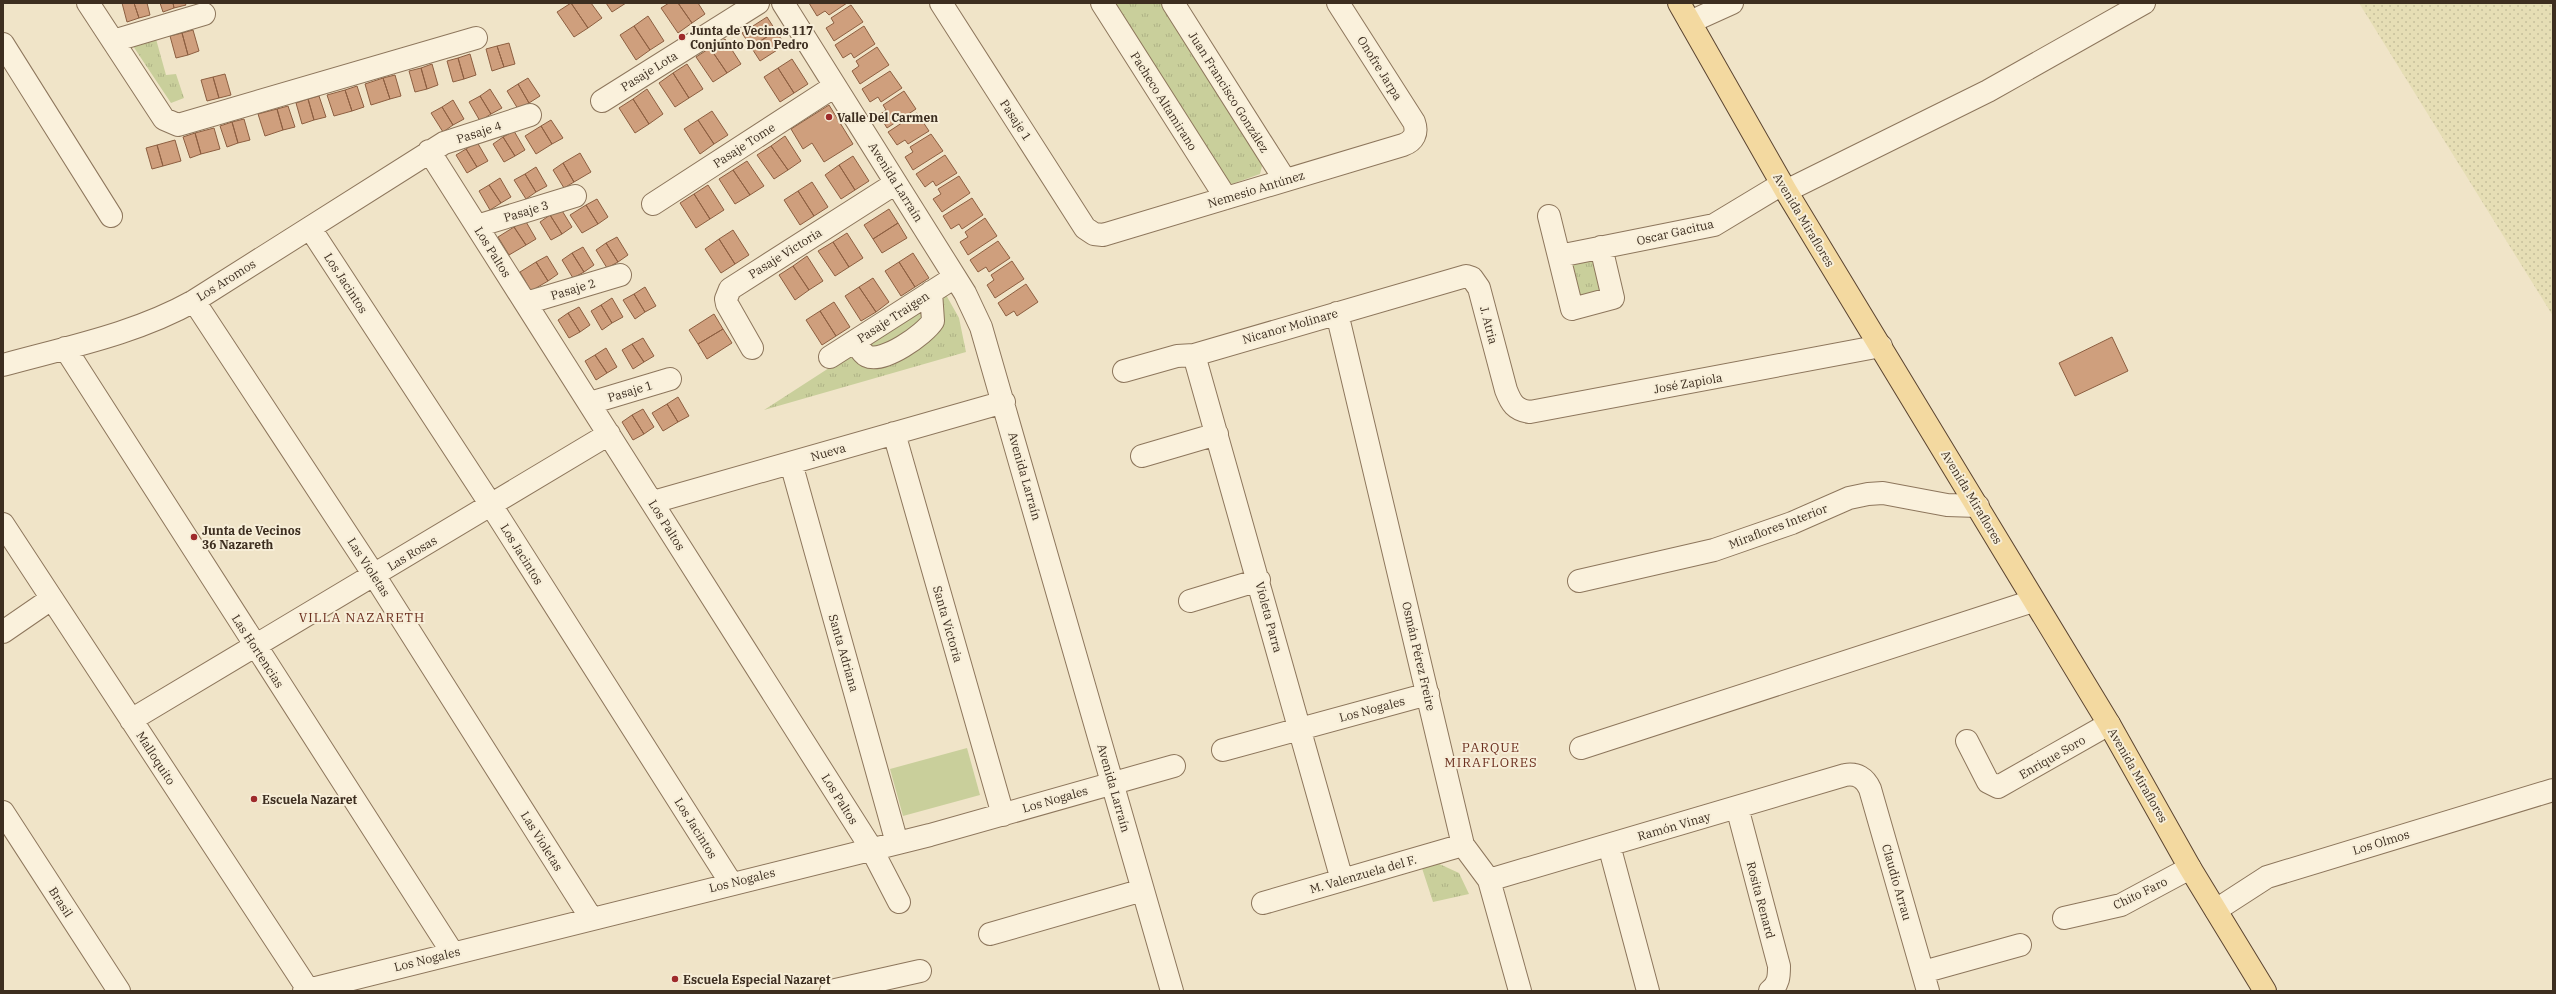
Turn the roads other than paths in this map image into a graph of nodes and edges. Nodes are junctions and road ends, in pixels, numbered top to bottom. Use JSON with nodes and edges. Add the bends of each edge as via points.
{"nodes":[{"id":1,"x":88,"y":3,"type":"edge"},
{"id":2,"x":758,"y":3,"type":"edge"},
{"id":3,"x":783,"y":3,"type":"edge"},
{"id":4,"x":942,"y":3,"type":"edge"},
{"id":5,"x":1102,"y":3,"type":"edge"},
{"id":6,"x":1173,"y":3,"type":"edge"},
{"id":7,"x":1338,"y":3,"type":"edge"},
{"id":8,"x":1678,"y":3,"type":"edge"},
{"id":9,"x":1732,"y":3,"type":"edge"},
{"id":10,"x":2136,"y":5,"type":"edge"},
{"id":11,"x":204,"y":14,"type":"dead end"},
{"id":12,"x":1690,"y":22,"type":"junction"},
{"id":13,"x":476,"y":38,"type":"dead end"},
{"id":14,"x":113,"y":41,"type":"junction"},
{"id":15,"x":3,"y":44,"type":"edge"},
{"id":16,"x":835,"y":86,"type":"junction"},
{"id":17,"x":602,"y":101,"type":"dead end"},
{"id":18,"x":530,"y":116,"type":"dead end"},
{"id":19,"x":1415,"y":135,"type":"joint"},
{"id":20,"x":429,"y":151,"type":"junction"},
{"id":21,"x":1285,"y":180,"type":"junction"},
{"id":22,"x":896,"y":183,"type":"junction"},
{"id":23,"x":1784,"y":187,"type":"junction"},
{"id":24,"x":575,"y":196,"type":"dead end"},
{"id":25,"x":1226,"y":198,"type":"junction"},
{"id":26,"x":653,"y":204,"type":"dead end"},
{"id":27,"x":111,"y":216,"type":"dead end"},
{"id":28,"x":1549,"y":216,"type":"dead end"},
{"id":29,"x":477,"y":226,"type":"junction"},
{"id":30,"x":310,"y":228,"type":"junction"},
{"id":31,"x":1094,"y":234,"type":"joint"},
{"id":32,"x":1601,"y":247,"type":"junction"},
{"id":33,"x":1559,"y":256,"type":"junction"},
{"id":34,"x":620,"y":275,"type":"dead end"},
{"id":35,"x":955,"y":277,"type":"junction"},
{"id":36,"x":1456,"y":278,"type":"joint"},
{"id":37,"x":931,"y":292,"type":"junction"},
{"id":38,"x":194,"y":300,"type":"junction"},
{"id":39,"x":526,"y":303,"type":"junction"},
{"id":40,"x":1336,"y":313,"type":"junction"},
{"id":41,"x":855,"y":341,"type":"junction"},
{"id":42,"x":1881,"y":346,"type":"junction"},
{"id":43,"x":65,"y":348,"type":"junction"},
{"id":44,"x":752,"y":348,"type":"dead end"},
{"id":45,"x":1194,"y":355,"type":"junction"},
{"id":46,"x":830,"y":357,"type":"dead end"},
{"id":47,"x":3,"y":365,"type":"edge"},
{"id":48,"x":1124,"y":371,"type":"dead end"},
{"id":49,"x":670,"y":379,"type":"dead end"},
{"id":50,"x":1506,"y":390,"type":"joint"},
{"id":51,"x":1004,"y":402,"type":"junction"},
{"id":52,"x":590,"y":403,"type":"junction"},
{"id":53,"x":609,"y":434,"type":"junction"},
{"id":54,"x":894,"y":434,"type":"junction"},
{"id":55,"x":1217,"y":434,"type":"junction"},
{"id":56,"x":1142,"y":456,"type":"dead end"},
{"id":57,"x":791,"y":463,"type":"junction"},
{"id":58,"x":653,"y":502,"type":"junction"},
{"id":59,"x":491,"y":505,"type":"junction"},
{"id":60,"x":1978,"y":506,"type":"junction"},
{"id":61,"x":3,"y":524,"type":"edge"},
{"id":62,"x":374,"y":575,"type":"junction"},
{"id":63,"x":1259,"y":580,"type":"junction"},
{"id":64,"x":1579,"y":582,"type":"dead end"},
{"id":65,"x":51,"y":599,"type":"junction"},
{"id":66,"x":1190,"y":601,"type":"dead end"},
{"id":67,"x":2033,"y":601,"type":"junction"},
{"id":68,"x":3,"y":632,"type":"edge"},
{"id":69,"x":255,"y":647,"type":"junction"},
{"id":70,"x":1428,"y":694,"type":"junction"},
{"id":71,"x":132,"y":720,"type":"junction"},
{"id":72,"x":2109,"y":724,"type":"junction"},
{"id":73,"x":1299,"y":729,"type":"junction"},
{"id":74,"x":1967,"y":741,"type":"dead end"},
{"id":75,"x":1581,"y":748,"type":"dead end"},
{"id":76,"x":1223,"y":750,"type":"dead end"},
{"id":77,"x":1174,"y":766,"type":"dead end"},
{"id":78,"x":1860,"y":776,"type":"joint"},
{"id":79,"x":1113,"y":782,"type":"junction"},
{"id":80,"x":2553,"y":790,"type":"edge"},
{"id":81,"x":1737,"y":807,"type":"junction"},
{"id":82,"x":3,"y":812,"type":"edge"},
{"id":83,"x":1003,"y":815,"type":"junction"},
{"id":84,"x":897,"y":843,"type":"junction"},
{"id":85,"x":1464,"y":845,"type":"junction"},
{"id":86,"x":1609,"y":845,"type":"junction"},
{"id":87,"x":871,"y":848,"type":"junction"},
{"id":88,"x":2190,"y":868,"type":"junction"},
{"id":89,"x":1342,"y":880,"type":"junction"},
{"id":90,"x":1489,"y":880,"type":"junction"},
{"id":91,"x":731,"y":883,"type":"junction"},
{"id":92,"x":1142,"y":890,"type":"junction"},
{"id":93,"x":899,"y":902,"type":"dead end"},
{"id":94,"x":1263,"y":903,"type":"dead end"},
{"id":95,"x":2216,"y":910,"type":"junction"},
{"id":96,"x":591,"y":918,"type":"junction"},
{"id":97,"x":2064,"y":918,"type":"dead end"},
{"id":98,"x":990,"y":934,"type":"dead end"},
{"id":99,"x":2020,"y":944,"type":"dead end"},
{"id":100,"x":452,"y":952,"type":"junction"},
{"id":101,"x":920,"y":971,"type":"dead end"},
{"id":102,"x":1926,"y":982,"type":"edge"},
{"id":103,"x":307,"y":990,"type":"edge"},
{"id":104,"x":119,"y":991,"type":"edge"},
{"id":105,"x":831,"y":991,"type":"edge"},
{"id":106,"x":1172,"y":991,"type":"edge"},
{"id":107,"x":1520,"y":991,"type":"edge"},
{"id":108,"x":1648,"y":991,"type":"edge"},
{"id":109,"x":1770,"y":991,"type":"edge"},
{"id":110,"x":2265,"y":991,"type":"edge"}],
"edges":[{"from":1,"to":14,"type":"street"},
{"from":2,"to":17,"type":"street","name":"Pasaje Lota"},
{"from":3,"to":16,"type":"street","name":"Avenida Larraín"},
{"from":4,"to":31,"type":"street","name":"Pasaje 1","via":[[1083,224]]},
{"from":5,"to":25,"type":"street","name":"Pacheco Altamirano"},
{"from":6,"to":21,"type":"street","name":"Juan Francisco González"},
{"from":7,"to":19,"type":"street","name":"Onofre Jarpa","via":[[1414,122]]},
{"from":8,"to":12,"type":"main road","name":"Avenida Miraflores"},
{"from":9,"to":12,"type":"street"},
{"from":10,"to":23,"type":"street","name":"Oscar Gacitua","via":[[1988,91]]},
{"from":11,"to":14,"type":"street"},
{"from":12,"to":23,"type":"main road","name":"Avenida Miraflores"},
{"from":13,"to":14,"type":"street","via":[[178,125],[164,119]]},
{"from":15,"to":27,"type":"street"},
{"from":16,"to":22,"type":"street","name":"Avenida Larraín"},
{"from":16,"to":26,"type":"street","name":"Pasaje Tome"},
{"from":18,"to":20,"type":"street","name":"Pasaje 4","via":[[444,143]]},
{"from":19,"to":21,"type":"street","name":"Nemesio Antúnez","via":[[1403,145]]},
{"from":20,"to":29,"type":"street","name":"Los Paltos"},
{"from":20,"to":30,"type":"street","name":"Los Aromos"},
{"from":21,"to":25,"type":"street","name":"Nemesio Antúnez"},
{"from":22,"to":35,"type":"street","name":"Avenida Larraín"},
{"from":22,"to":44,"type":"street","name":"Pasaje Victoria","via":[[730,289],[726,298],[727,304]]},
{"from":23,"to":32,"type":"street","name":"Oscar Gacitua","via":[[1714,225]]},
{"from":23,"to":42,"type":"main road","name":"Avenida Miraflores"},
{"from":24,"to":29,"type":"street","name":"Pasaje 3"},
{"from":25,"to":31,"type":"street","name":"Nemesio Antúnez","via":[[1108,234]]},
{"from":28,"to":33,"type":"street"},
{"from":29,"to":39,"type":"street","name":"Los Paltos"},
{"from":30,"to":38,"type":"street","name":"Los Aromos"},
{"from":30,"to":59,"type":"street","name":"Los Jacintos"},
{"from":32,"to":33,"type":"street","name":"Oscar Gacitua"},
{"from":32,"to":33,"type":"street","via":[[1613,298],[1572,309]]},
{"from":34,"to":39,"type":"street","name":"Pasaje 2"},
{"from":35,"to":37,"type":"street","name":"Pasaje Traigen"},
{"from":35,"to":51,"type":"street","name":"Avenida Larraín","via":[[981,327]]},
{"from":36,"to":40,"type":"street","name":"Nicanor Molinare"},
{"from":36,"to":50,"type":"street","name":"J. Atria","via":[[1472,278],[1479,288]]},
{"from":37,"to":41,"type":"street","name":"Pasaje Traigen"},
{"from":37,"to":41,"type":"street","via":[[933,321],[924,332],[900,348],[870,357],[864,354]]},
{"from":38,"to":43,"type":"street","name":"Los Aromos","via":[[144,325]]},
{"from":38,"to":62,"type":"street","name":"Las Violetas"},
{"from":39,"to":52,"type":"street","name":"Los Paltos"},
{"from":40,"to":45,"type":"street","name":"Nicanor Molinare"},
{"from":40,"to":70,"type":"street","name":"Osmán Pérez Freire"},
{"from":41,"to":46,"type":"street","name":"Pasaje Traigen"},
{"from":42,"to":50,"type":"street","name":"José Zapiola","via":[[1530,412],[1515,407]]},
{"from":42,"to":60,"type":"main road","name":"Avenida Miraflores"},
{"from":43,"to":47,"type":"street","name":"Los Aromos"},
{"from":43,"to":69,"type":"street","name":"Las Hortencias"},
{"from":45,"to":48,"type":"street","name":"Nicanor Molinare","via":[[1177,356]]},
{"from":45,"to":55,"type":"street","name":"Violeta Parra"},
{"from":49,"to":52,"type":"street","name":"Pasaje 1"},
{"from":51,"to":54,"type":"street","name":"Nueva"},
{"from":51,"to":79,"type":"street","name":"Avenida Larraín"},
{"from":52,"to":53,"type":"street","name":"Los Paltos"},
{"from":53,"to":58,"type":"street","name":"Los Paltos"},
{"from":53,"to":59,"type":"street","name":"Las Rosas"},
{"from":54,"to":57,"type":"street","name":"Nueva"},
{"from":54,"to":83,"type":"street","name":"Santa Victoria"},
{"from":55,"to":56,"type":"street"},
{"from":55,"to":63,"type":"street","name":"Violeta Parra"},
{"from":57,"to":58,"type":"street","name":"Nueva"},
{"from":57,"to":84,"type":"street","name":"Santa Adriana"},
{"from":58,"to":87,"type":"street","name":"Los Paltos"},
{"from":59,"to":62,"type":"street","name":"Las Rosas"},
{"from":59,"to":91,"type":"street","name":"Los Jacintos"},
{"from":60,"to":64,"type":"street","name":"Miraflores Interior","via":[[1947,505],[1883,493],[1868,494],[1849,498],[1792,523],[1714,550]]},
{"from":60,"to":67,"type":"main road","name":"Avenida Miraflores"},
{"from":61,"to":65,"type":"street","name":"Malloquito"},
{"from":62,"to":69,"type":"street","name":"Las Rosas"},
{"from":62,"to":96,"type":"street","name":"Las Violetas"},
{"from":63,"to":66,"type":"street"},
{"from":63,"to":73,"type":"street","name":"Violeta Parra"},
{"from":65,"to":68,"type":"street"},
{"from":65,"to":71,"type":"street","name":"Malloquito"},
{"from":67,"to":72,"type":"main road","name":"Avenida Miraflores"},
{"from":67,"to":75,"type":"street"},
{"from":69,"to":71,"type":"street","name":"Las Rosas"},
{"from":69,"to":100,"type":"street","name":"Las Hortencias"},
{"from":70,"to":73,"type":"street","name":"Los Nogales"},
{"from":70,"to":85,"type":"street","name":"Osmán Pérez Freire"},
{"from":71,"to":103,"type":"street","name":"Malloquito"},
{"from":72,"to":74,"type":"street","name":"Enrique Soro","via":[[2002,785],[1994,786],[1988,782]]},
{"from":72,"to":88,"type":"main road","name":"Avenida Miraflores"},
{"from":73,"to":76,"type":"street","name":"Los Nogales"},
{"from":73,"to":89,"type":"street","name":"Violeta Parra"},
{"from":77,"to":79,"type":"street","name":"Los Nogales"},
{"from":78,"to":81,"type":"street","name":"Ramón Vinay","via":[[1845,775]]},
{"from":78,"to":102,"type":"street","name":"Claudio Arrau","via":[[1870,788]]},
{"from":79,"to":83,"type":"street","name":"Los Nogales"},
{"from":79,"to":92,"type":"street","name":"Avenida Larraín"},
{"from":80,"to":95,"type":"street","name":"Los Olmos","via":[[2267,877]]},
{"from":81,"to":86,"type":"street","name":"Ramón Vinay"},
{"from":81,"to":109,"type":"street","name":"Rosita Renard","via":[[1779,966],[1777,982]]},
{"from":82,"to":104,"type":"street","name":"Brasil"},
{"from":83,"to":84,"type":"street","name":"Los Nogales"},
{"from":84,"to":87,"type":"street","name":"Los Nogales"},
{"from":85,"to":89,"type":"street","name":"M. Valenzuela del F."},
{"from":85,"to":90,"type":"street","name":"Osmán Pérez Freire"},
{"from":86,"to":90,"type":"street","name":"Ramón Vinay"},
{"from":86,"to":108,"type":"street"},
{"from":87,"to":91,"type":"street","name":"Los Nogales"},
{"from":87,"to":93,"type":"street","name":"Los Paltos"},
{"from":88,"to":95,"type":"main road","name":"Avenida Miraflores"},
{"from":88,"to":97,"type":"street","name":"Chito Faro","via":[[2121,905]]},
{"from":89,"to":94,"type":"street","name":"M. Valenzuela del F."},
{"from":90,"to":107,"type":"street","name":"Osmán Pérez Freire"},
{"from":91,"to":96,"type":"street","name":"Los Nogales"},
{"from":92,"to":98,"type":"street"},
{"from":92,"to":106,"type":"street","name":"Avenida Larraín"},
{"from":95,"to":110,"type":"main road","name":"Avenida Miraflores"},
{"from":96,"to":100,"type":"street","name":"Los Nogales"},
{"from":99,"to":102,"type":"street"},
{"from":100,"to":103,"type":"street","name":"Los Nogales"},
{"from":101,"to":105,"type":"street"}]}
